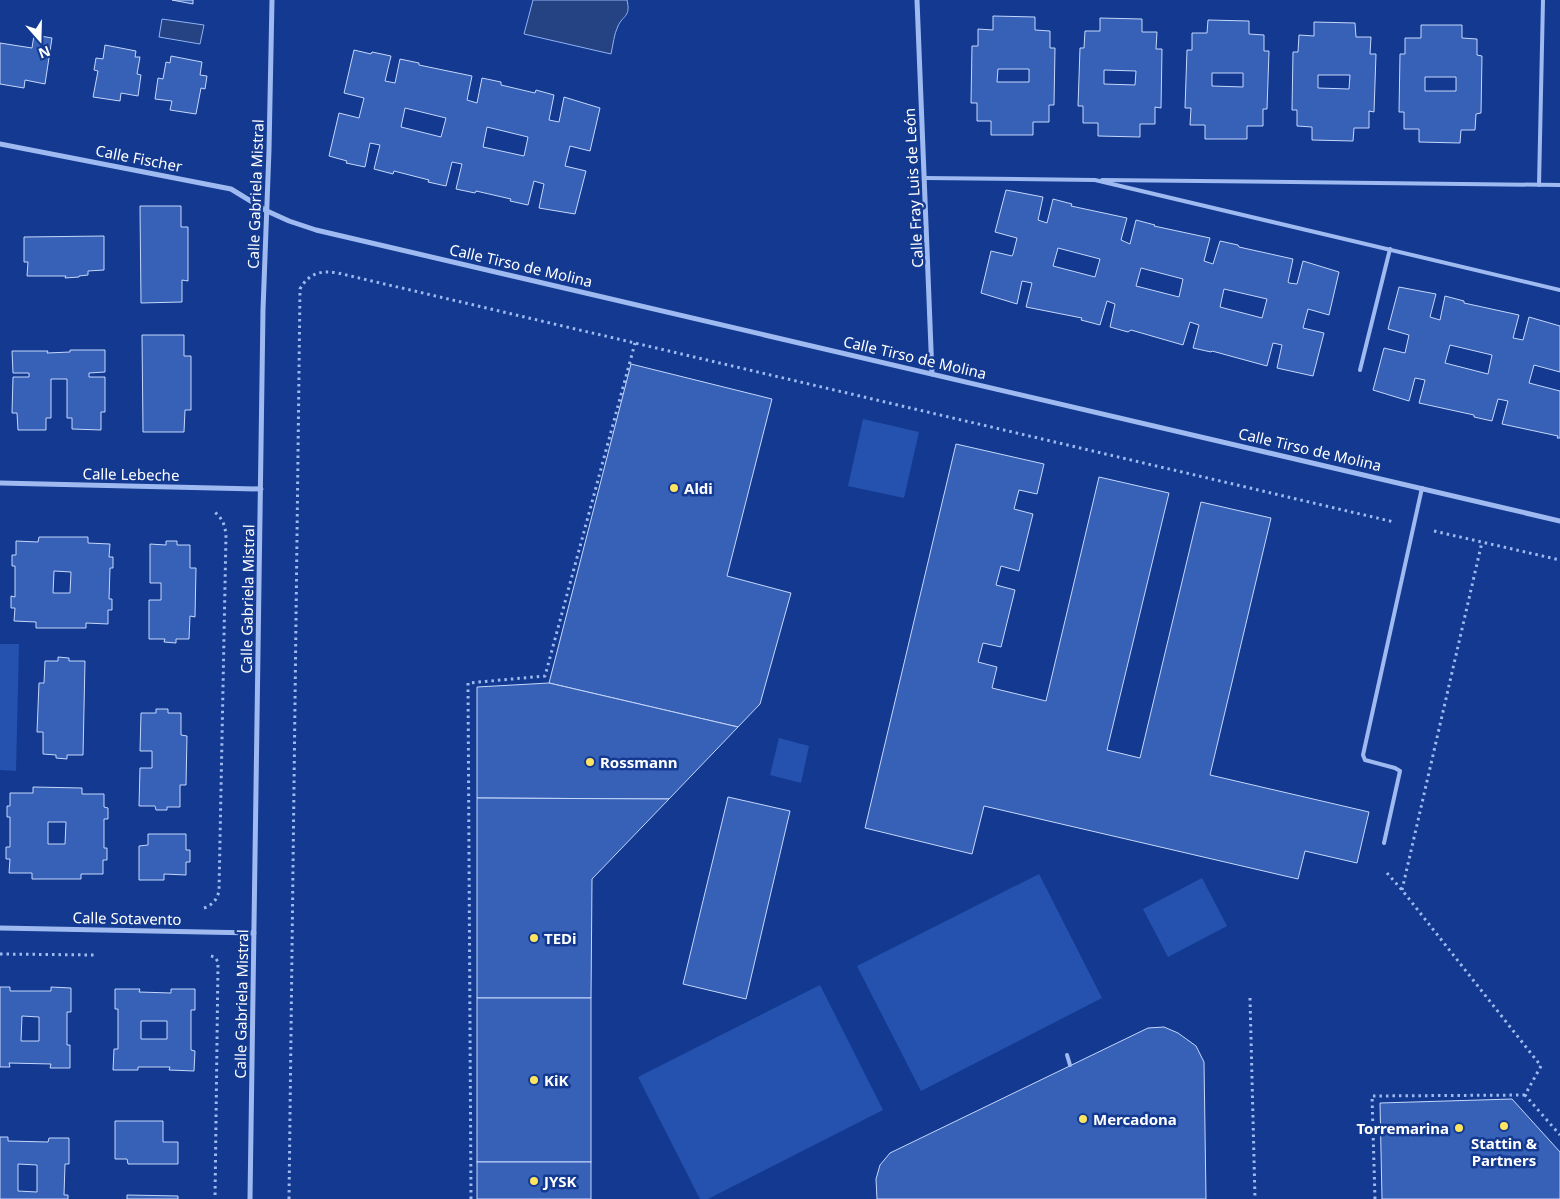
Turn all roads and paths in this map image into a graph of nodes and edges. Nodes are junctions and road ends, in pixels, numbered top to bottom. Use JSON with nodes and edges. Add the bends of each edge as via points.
{"nodes":[{"id":1,"x":272,"y":0,"type":"edge"},
{"id":2,"x":917,"y":0,"type":"edge"},
{"id":3,"x":1542,"y":0,"type":"edge"},
{"id":4,"x":0,"y":144,"type":"edge"},
{"id":5,"x":925,"y":178,"type":"junction"},
{"id":6,"x":1095,"y":180,"type":"junction"},
{"id":7,"x":1539,"y":184,"type":"junction"},
{"id":8,"x":1560,"y":185,"type":"edge"},
{"id":9,"x":267,"y":211,"type":"junction"},
{"id":10,"x":1390,"y":249,"type":"junction"},
{"id":11,"x":1560,"y":290,"type":"edge"},
{"id":12,"x":635,"y":343,"type":"junction"},
{"id":13,"x":1360,"y":370,"type":"dead end"},
{"id":14,"x":932,"y":374,"type":"junction"},
{"id":15,"x":0,"y":483,"type":"edge"},
{"id":16,"x":1422,"y":488,"type":"junction"},
{"id":17,"x":261,"y":489,"type":"junction"},
{"id":18,"x":207,"y":509,"type":"dead end"},
{"id":19,"x":1560,"y":520,"type":"edge"},
{"id":20,"x":1414,"y":527,"type":"junction"},
{"id":21,"x":1482,"y":542,"type":"junction"},
{"id":22,"x":1560,"y":560,"type":"edge"},
{"id":23,"x":1384,"y":843,"type":"dead end"},
{"id":24,"x":1387,"y":873,"type":"dead end"},
{"id":25,"x":1402,"y":890,"type":"junction"},
{"id":26,"x":198,"y":908,"type":"dead end"},
{"id":27,"x":0,"y":928,"type":"edge"},
{"id":28,"x":254,"y":933,"type":"junction"},
{"id":29,"x":209,"y":956,"type":"dead end"},
{"id":30,"x":1250,"y":998,"type":"dead end"},
{"id":31,"x":1067,"y":1055,"type":"dead end"},
{"id":32,"x":1070,"y":1065,"type":"dead end"},
{"id":33,"x":1525,"y":1094,"type":"junction"},
{"id":34,"x":1560,"y":1135,"type":"edge"},
{"id":35,"x":215,"y":1199,"type":"edge"},
{"id":36,"x":250,"y":1199,"type":"edge"},
{"id":37,"x":289,"y":1199,"type":"edge"},
{"id":38,"x":470,"y":1199,"type":"edge"},
{"id":39,"x":1255,"y":1199,"type":"edge"},
{"id":40,"x":1375,"y":1199,"type":"edge"}],
"edges":[{"from":1,"to":9,"type":"street","name":"Calle Gabriela Mistral"},
{"from":2,"to":5,"type":"street","name":"Calle Fray Luis de León"},
{"from":3,"to":7,"type":"lane"},
{"from":4,"to":9,"type":"street","name":"Calle Fischer","via":[[231,189]]},
{"from":5,"to":6,"type":"lane"},
{"from":5,"to":14,"type":"street","name":"Calle Fray Luis de León"},
{"from":6,"to":7,"type":"lane"},
{"from":6,"to":10,"type":"lane"},
{"from":7,"to":8,"type":"lane"},
{"from":9,"to":14,"type":"street","name":"Calle Tirso de Molina","via":[[316,230]]},
{"from":9,"to":17,"type":"street","name":"Calle Gabriela Mistral"},
{"from":10,"to":11,"type":"lane"},
{"from":10,"to":13,"type":"lane"},
{"from":12,"to":20,"type":"path"},
{"from":12,"to":37,"type":"path","via":[[329,271],[308,277],[300,289]]},
{"from":12,"to":38,"type":"path","via":[[545,676],[468,683]]},
{"from":14,"to":16,"type":"street","name":"Calle Tirso de Molina"},
{"from":15,"to":17,"type":"street","name":"Calle Lebeche"},
{"from":16,"to":19,"type":"street","name":"Calle Tirso de Molina"},
{"from":16,"to":20,"type":"lane"},
{"from":17,"to":28,"type":"street","name":"Calle Gabriela Mistral"},
{"from":18,"to":26,"type":"path","via":[[221,518],[226,535],[219,891],[209,906]]},
{"from":20,"to":21,"type":"path"},
{"from":20,"to":23,"type":"lane","via":[[1363,755],[1364,760],[1400,771]]},
{"from":21,"to":22,"type":"path"},
{"from":21,"to":25,"type":"path"},
{"from":24,"to":25,"type":"path"},
{"from":25,"to":33,"type":"path","via":[[1541,1066]]},
{"from":27,"to":28,"type":"street","name":"Calle Sotavento"},
{"from":28,"to":36,"type":"street","name":"Calle Gabriela Mistral"},
{"from":29,"to":35,"type":"path","via":[[218,962]]},
{"from":30,"to":39,"type":"path"},
{"from":31,"to":32,"type":"lane"},
{"from":33,"to":34,"type":"path"},
{"from":33,"to":40,"type":"path","via":[[1372,1096]]}]}
